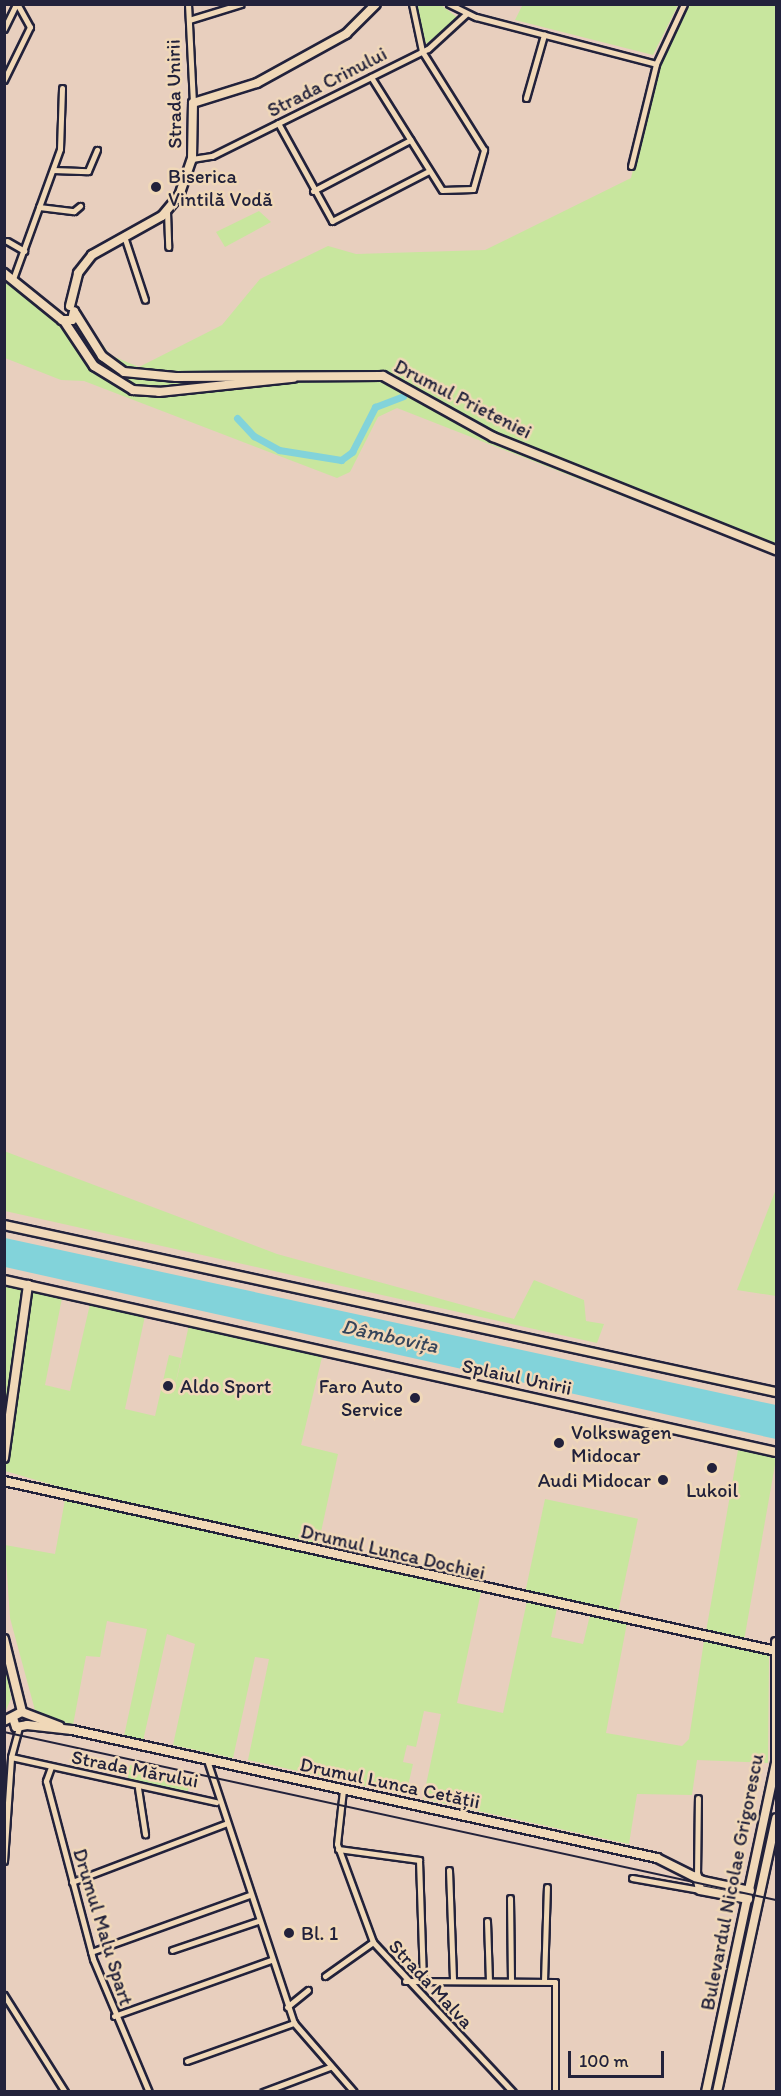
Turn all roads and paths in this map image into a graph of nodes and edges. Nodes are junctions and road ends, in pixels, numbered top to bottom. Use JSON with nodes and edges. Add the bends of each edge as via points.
{"nodes":[{"id":1,"x":16,"y":4,"type":"edge"},
{"id":2,"x":188,"y":4,"type":"edge"},
{"id":3,"x":241,"y":4,"type":"edge"},
{"id":4,"x":376,"y":4,"type":"edge"},
{"id":5,"x":412,"y":4,"type":"edge"},
{"id":6,"x":448,"y":4,"type":"edge"},
{"id":7,"x":684,"y":4,"type":"edge"},
{"id":8,"x":466,"y":14,"type":"junction"},
{"id":9,"x":189,"y":20,"type":"junction"},
{"id":10,"x":4,"y":29,"type":"edge"},
{"id":11,"x":544,"y":35,"type":"junction"},
{"id":12,"x":422,"y":51,"type":"junction"},
{"id":13,"x":656,"y":64,"type":"junction"},
{"id":14,"x":371,"y":77,"type":"junction"},
{"id":15,"x":4,"y":80,"type":"edge"},
{"id":16,"x":62,"y":88,"type":"dead end"},
{"id":17,"x":526,"y":98,"type":"dead end"},
{"id":18,"x":193,"y":103,"type":"junction"},
{"id":19,"x":278,"y":123,"type":"junction"},
{"id":20,"x":410,"y":140,"type":"junction"},
{"id":21,"x":97,"y":150,"type":"dead end"},
{"id":22,"x":192,"y":159,"type":"junction"},
{"id":23,"x":631,"y":166,"type":"dead end"},
{"id":24,"x":53,"y":170,"type":"junction"},
{"id":25,"x":429,"y":171,"type":"junction"},
{"id":26,"x":313,"y":191,"type":"junction"},
{"id":27,"x":80,"y":206,"type":"dead end"},
{"id":28,"x":39,"y":207,"type":"junction"},
{"id":29,"x":167,"y":211,"type":"junction"},
{"id":30,"x":124,"y":236,"type":"junction"},
{"id":31,"x":7,"y":241,"type":"dead end"},
{"id":32,"x":168,"y":247,"type":"dead end"},
{"id":33,"x":24,"y":251,"type":"junction"},
{"id":34,"x":4,"y":273,"type":"edge"},
{"id":35,"x":13,"y":279,"type":"junction"},
{"id":36,"x":145,"y":300,"type":"dead end"},
{"id":37,"x":48,"y":305,"type":"junction"},
{"id":38,"x":67,"y":305,"type":"junction"},
{"id":39,"x":75,"y":313,"type":"junction"},
{"id":40,"x":58,"y":314,"type":"junction"},
{"id":41,"x":64,"y":321,"type":"junction"},
{"id":42,"x":315,"y":374,"type":"junction"},
{"id":43,"x":777,"y":550,"type":"edge"},
{"id":44,"x":4,"y":1225,"type":"edge"},
{"id":45,"x":4,"y":1280,"type":"edge"},
{"id":46,"x":28,"y":1285,"type":"junction"},
{"id":47,"x":777,"y":1392,"type":"edge"},
{"id":48,"x":777,"y":1452,"type":"edge"},
{"id":49,"x":4,"y":1458,"type":"edge"},
{"id":50,"x":4,"y":1481,"type":"edge"},
{"id":51,"x":4,"y":1639,"type":"edge"},
{"id":52,"x":777,"y":1642,"type":"edge"},
{"id":53,"x":776,"y":1651,"type":"edge"},
{"id":54,"x":20,"y":1719,"type":"junction"},
{"id":55,"x":4,"y":1721,"type":"edge"},
{"id":56,"x":4,"y":1726,"type":"edge"},
{"id":57,"x":11,"y":1757,"type":"junction"},
{"id":58,"x":207,"y":1760,"type":"junction"},
{"id":59,"x":776,"y":1762,"type":"edge"},
{"id":60,"x":51,"y":1767,"type":"junction"},
{"id":61,"x":138,"y":1788,"type":"junction"},
{"id":62,"x":343,"y":1790,"type":"junction"},
{"id":63,"x":698,"y":1798,"type":"dead end"},
{"id":64,"x":217,"y":1803,"type":"junction"},
{"id":65,"x":777,"y":1818,"type":"edge"},
{"id":66,"x":225,"y":1824,"type":"junction"},
{"id":67,"x":145,"y":1833,"type":"dead end"},
{"id":68,"x":338,"y":1849,"type":"junction"},
{"id":69,"x":4,"y":1861,"type":"edge"},
{"id":70,"x":449,"y":1870,"type":"dead end"},
{"id":71,"x":697,"y":1876,"type":"junction"},
{"id":72,"x":632,"y":1878,"type":"dead end"},
{"id":73,"x":72,"y":1881,"type":"junction"},
{"id":74,"x":547,"y":1887,"type":"dead end"},
{"id":75,"x":700,"y":1890,"type":"junction"},
{"id":76,"x":249,"y":1895,"type":"junction"},
{"id":77,"x":749,"y":1895,"type":"junction"},
{"id":78,"x":510,"y":1898,"type":"dead end"},
{"id":79,"x":258,"y":1921,"type":"junction"},
{"id":80,"x":487,"y":1921,"type":"dead end"},
{"id":81,"x":373,"y":1942,"type":"junction"},
{"id":82,"x":172,"y":1950,"type":"dead end"},
{"id":83,"x":91,"y":1952,"type":"junction"},
{"id":84,"x":271,"y":1960,"type":"junction"},
{"id":85,"x":326,"y":1976,"type":"dead end"},
{"id":86,"x":423,"y":1980,"type":"junction"},
{"id":87,"x":453,"y":1980,"type":"junction"},
{"id":88,"x":489,"y":1980,"type":"junction"},
{"id":89,"x":512,"y":1980,"type":"junction"},
{"id":90,"x":405,"y":1981,"type":"junction"},
{"id":91,"x":544,"y":1981,"type":"junction"},
{"id":92,"x":308,"y":1990,"type":"dead end"},
{"id":93,"x":4,"y":1995,"type":"edge"},
{"id":94,"x":287,"y":2007,"type":"junction"},
{"id":95,"x":114,"y":2016,"type":"junction"},
{"id":96,"x":294,"y":2024,"type":"junction"},
{"id":97,"x":187,"y":2061,"type":"dead end"},
{"id":98,"x":330,"y":2067,"type":"junction"},
{"id":99,"x":65,"y":2091,"type":"edge"},
{"id":100,"x":149,"y":2091,"type":"edge"},
{"id":101,"x":263,"y":2091,"type":"edge"},
{"id":102,"x":354,"y":2091,"type":"edge"},
{"id":103,"x":513,"y":2091,"type":"edge"},
{"id":104,"x":555,"y":2091,"type":"edge"},
{"id":105,"x":706,"y":2091,"type":"edge"},
{"id":106,"x":717,"y":2091,"type":"edge"}],
"edges":[{"from":1,"to":10,"type":"street"},
{"from":1,"to":15,"type":"street","via":[[30,27]]},
{"from":2,"to":9,"type":"street","name":"Strada Unirii"},
{"from":3,"to":9,"type":"street"},
{"from":4,"to":18,"type":"street","via":[[346,34],[257,83]]},
{"from":5,"to":12,"type":"street"},
{"from":6,"to":8,"type":"street"},
{"from":7,"to":13,"type":"street"},
{"from":8,"to":11,"type":"street"},
{"from":8,"to":12,"type":"street","name":"Strada Crinului"},
{"from":9,"to":18,"type":"street","name":"Strada Unirii"},
{"from":11,"to":13,"type":"street"},
{"from":11,"to":17,"type":"street"},
{"from":12,"to":14,"type":"street","name":"Strada Crinului"},
{"from":12,"to":25,"type":"street","via":[[485,154],[476,187],[451,193]]},
{"from":13,"to":23,"type":"street"},
{"from":14,"to":19,"type":"street","name":"Strada Crinului"},
{"from":14,"to":20,"type":"street"},
{"from":16,"to":24,"type":"street","via":[[64,126]]},
{"from":18,"to":22,"type":"street","name":"Strada Unirii"},
{"from":19,"to":22,"type":"street","name":"Strada Crinului","via":[[212,156]]},
{"from":19,"to":26,"type":"street"},
{"from":20,"to":25,"type":"street"},
{"from":20,"to":26,"type":"street"},
{"from":21,"to":24,"type":"street","via":[[88,171]]},
{"from":22,"to":29,"type":"street","name":"Strada Unirii","via":[[182,190]]},
{"from":24,"to":28,"type":"street"},
{"from":25,"to":26,"type":"street","via":[[329,220]]},
{"from":27,"to":28,"type":"street","via":[[74,211]]},
{"from":28,"to":33,"type":"street"},
{"from":29,"to":30,"type":"street","name":"Strada Unirii"},
{"from":29,"to":32,"type":"street"},
{"from":30,"to":36,"type":"street"},
{"from":30,"to":38,"type":"street","name":"Strada Unirii","via":[[85,262]]},
{"from":31,"to":33,"type":"street"},
{"from":33,"to":35,"type":"street"},
{"from":34,"to":35,"type":"street"},
{"from":35,"to":37,"type":"street"},
{"from":37,"to":38,"type":"street"},
{"from":37,"to":40,"type":"street"},
{"from":38,"to":39,"type":"street","name":"Drumul Prieteniei"},
{"from":38,"to":40,"type":"street","name":"Strada Unirii"},
{"from":39,"to":41,"type":"street"},
{"from":39,"to":42,"type":"street","name":"Drumul Prieteniei","via":[[102,356],[131,374]]},
{"from":40,"to":41,"type":"street"},
{"from":41,"to":42,"type":"street","via":[[105,375],[142,392]]},
{"from":42,"to":43,"type":"street","name":"Drumul Prieteniei","via":[[391,379],[493,437]]},
{"from":44,"to":47,"type":"street","name":"Splaiul Unirii"},
{"from":45,"to":46,"type":"street","name":"Splaiul Unirii"},
{"from":46,"to":48,"type":"street","name":"Splaiul Unirii"},
{"from":46,"to":49,"type":"street"},
{"from":50,"to":53,"type":"street","name":"Drumul Lunca Dochiei"},
{"from":51,"to":54,"type":"street"},
{"from":52,"to":53,"type":"street","name":"Bulevardul Nicolae Grigorescu"},
{"from":53,"to":59,"type":"street","name":"Bulevardul Nicolae Grigorescu"},
{"from":54,"to":55,"type":"street","name":"Drumul Lunca Cetății"},
{"from":54,"to":56,"type":"street","name":"Drumul Lunca Cetății"},
{"from":54,"to":57,"type":"street"},
{"from":54,"to":58,"type":"street","name":"Drumul Lunca Cetății"},
{"from":57,"to":60,"type":"street","name":"Strada Mărului"},
{"from":57,"to":69,"type":"street"},
{"from":58,"to":62,"type":"street","name":"Drumul Lunca Cetății"},
{"from":58,"to":64,"type":"street","name":"Strada Mărului"},
{"from":59,"to":77,"type":"street","name":"Bulevardul Nicolae Grigorescu"},
{"from":60,"to":61,"type":"street","name":"Strada Mărului"},
{"from":60,"to":73,"type":"street","name":"Drumul Malu Spart","via":[[46,1781]]},
{"from":61,"to":64,"type":"street","name":"Strada Mărului"},
{"from":61,"to":67,"type":"street"},
{"from":62,"to":68,"type":"street","name":"Strada Malva"},
{"from":62,"to":71,"type":"street","name":"Drumul Lunca Cetății","via":[[657,1858]]},
{"from":63,"to":71,"type":"street"},
{"from":64,"to":66,"type":"street","name":"Strada Mărului"},
{"from":65,"to":106,"type":"street","name":"Bulevardul Nicolae Grigorescu"},
{"from":66,"to":73,"type":"street"},
{"from":66,"to":76,"type":"street","name":"Strada Mărului"},
{"from":68,"to":81,"type":"street","name":"Strada Malva"},
{"from":68,"to":86,"type":"street","via":[[419,1860]]},
{"from":70,"to":87,"type":"street"},
{"from":71,"to":75,"type":"street"},
{"from":71,"to":77,"type":"street","name":"Drumul Lunca Cetății"},
{"from":72,"to":75,"type":"street"},
{"from":73,"to":83,"type":"street","name":"Drumul Malu Spart"},
{"from":74,"to":91,"type":"street"},
{"from":75,"to":77,"type":"street"},
{"from":76,"to":79,"type":"street","name":"Strada Mărului"},
{"from":76,"to":83,"type":"street"},
{"from":77,"to":105,"type":"street","name":"Bulevardul Nicolae Grigorescu"},
{"from":78,"to":89,"type":"street"},
{"from":79,"to":82,"type":"street"},
{"from":79,"to":84,"type":"street","name":"Strada Mărului"},
{"from":80,"to":88,"type":"street"},
{"from":81,"to":85,"type":"street"},
{"from":81,"to":90,"type":"street","name":"Strada Malva"},
{"from":83,"to":95,"type":"street","name":"Drumul Malu Spart"},
{"from":84,"to":94,"type":"street","name":"Strada Mărului"},
{"from":84,"to":95,"type":"street"},
{"from":86,"to":87,"type":"street"},
{"from":86,"to":90,"type":"street"},
{"from":87,"to":88,"type":"street"},
{"from":88,"to":89,"type":"street"},
{"from":89,"to":91,"type":"street"},
{"from":90,"to":103,"type":"street","name":"Strada Malva"},
{"from":91,"to":104,"type":"street","via":[[558,1988]]},
{"from":92,"to":94,"type":"street"},
{"from":93,"to":99,"type":"street"},
{"from":94,"to":96,"type":"street","name":"Strada Mărului"},
{"from":95,"to":100,"type":"street","name":"Drumul Malu Spart"},
{"from":96,"to":97,"type":"street"},
{"from":96,"to":98,"type":"street","name":"Strada Mărului"},
{"from":98,"to":101,"type":"street"},
{"from":98,"to":102,"type":"street","name":"Strada Mărului"}]}
